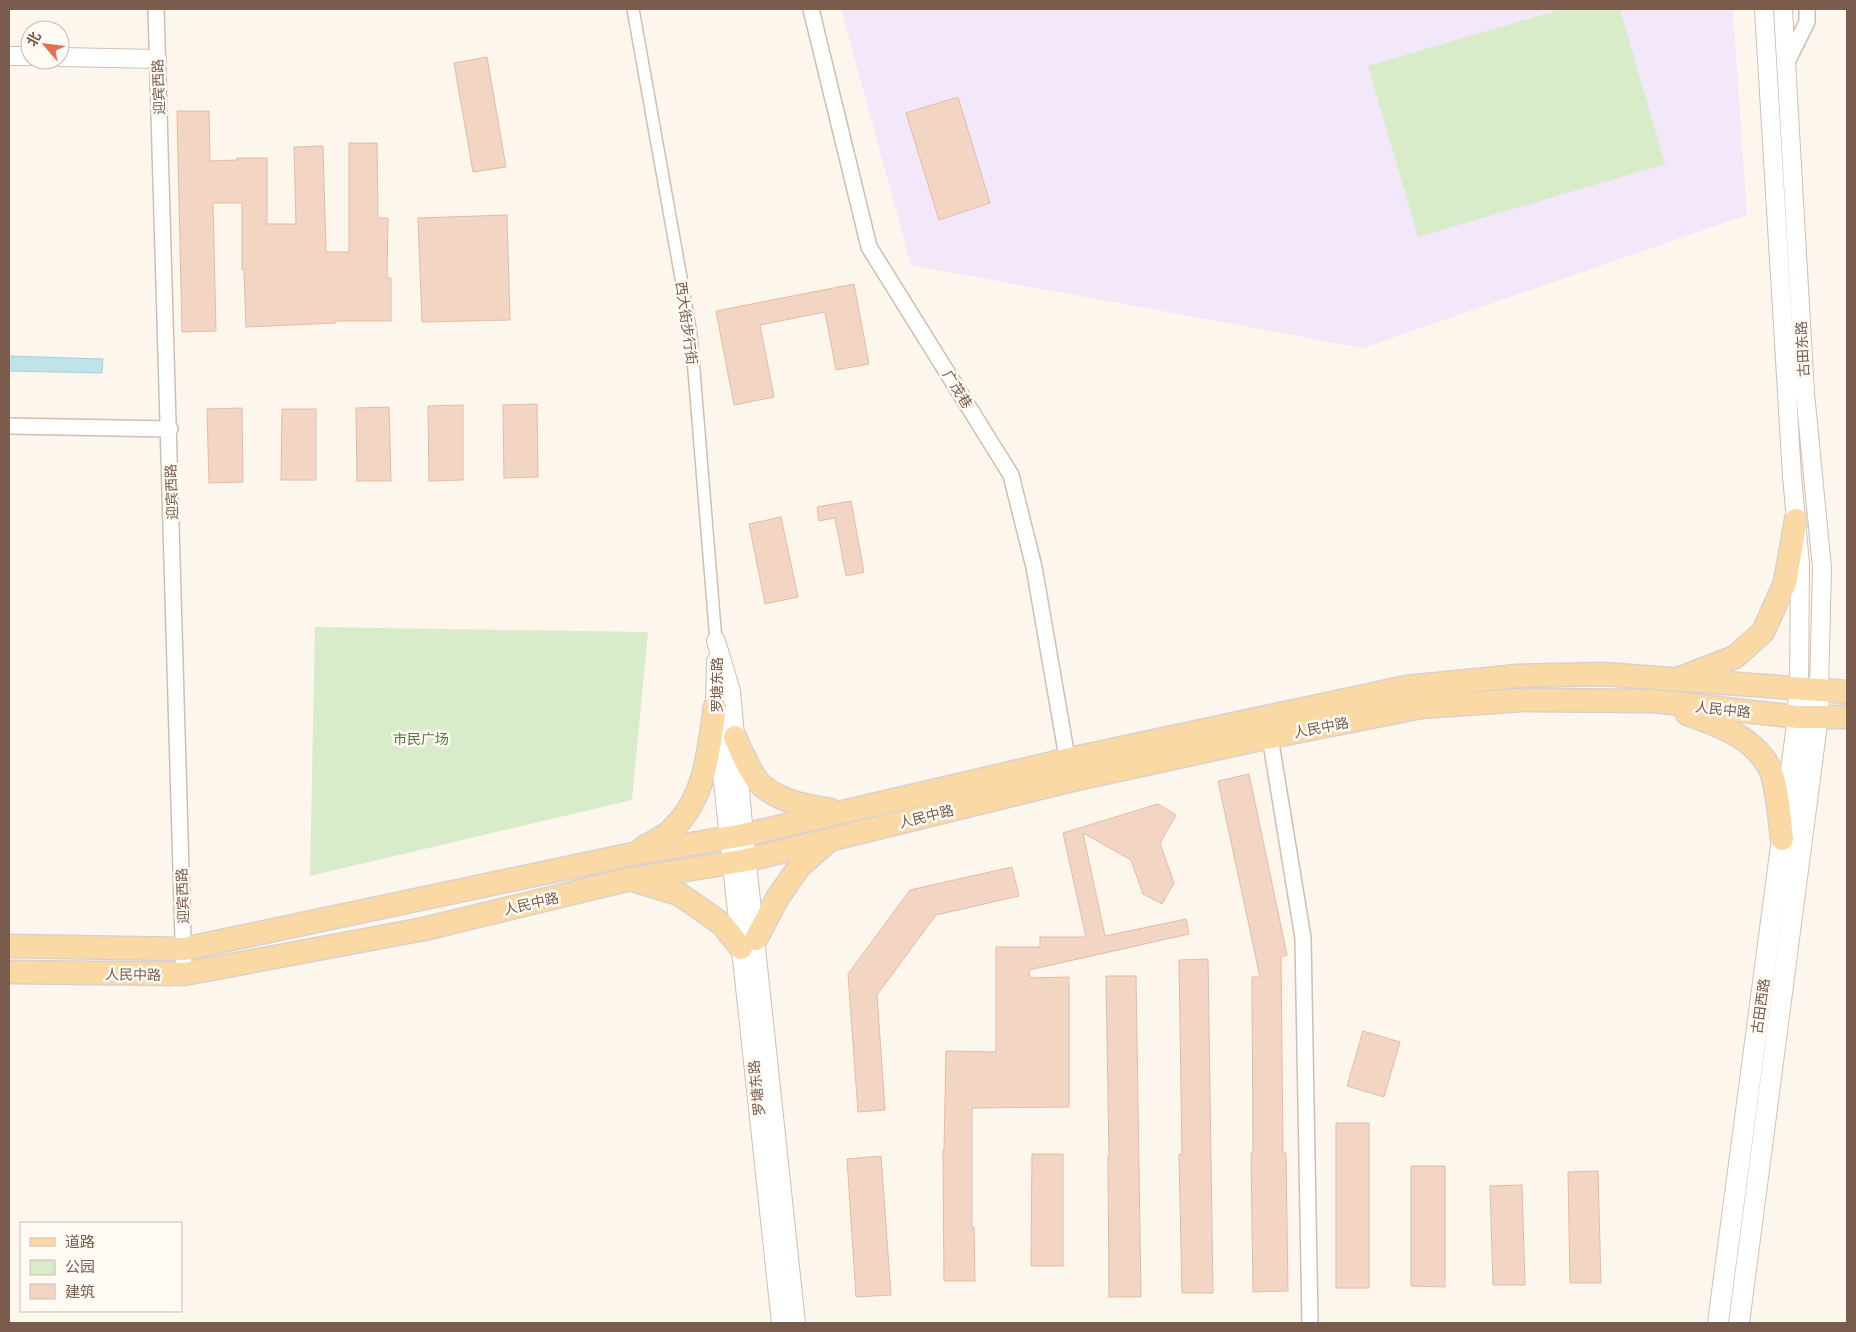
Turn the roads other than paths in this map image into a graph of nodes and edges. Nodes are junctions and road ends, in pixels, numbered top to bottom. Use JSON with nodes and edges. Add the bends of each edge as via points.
{"nodes":[{"id":1,"x":156,"y":9,"type":"edge"},
{"id":2,"x":633,"y":9,"type":"edge"},
{"id":3,"x":811,"y":9,"type":"edge"},
{"id":4,"x":1764,"y":9,"type":"edge"},
{"id":5,"x":1784,"y":9,"type":"edge"},
{"id":6,"x":1807,"y":15,"type":"edge"},
{"id":7,"x":70,"y":57,"type":"edge"},
{"id":8,"x":157,"y":59,"type":"junction"},
{"id":9,"x":1786,"y":64,"type":"junction"},
{"id":10,"x":9,"y":426,"type":"edge"},
{"id":11,"x":170,"y":428,"type":"junction"},
{"id":12,"x":1796,"y":520,"type":"junction"},
{"id":13,"x":716,"y":641,"type":"junction"},
{"id":14,"x":1677,"y":680,"type":"junction"},
{"id":15,"x":1809,"y":689,"type":"junction"},
{"id":16,"x":1847,"y":692,"type":"edge"},
{"id":17,"x":1654,"y":702,"type":"junction"},
{"id":18,"x":715,"y":707,"type":"junction"},
{"id":19,"x":1808,"y":716,"type":"junction"},
{"id":20,"x":1847,"y":717,"type":"edge"},
{"id":21,"x":1267,"y":728,"type":"junction"},
{"id":22,"x":735,"y":738,"type":"junction"},
{"id":23,"x":1069,"y":770,"type":"junction"},
{"id":24,"x":842,"y":812,"type":"junction"},
{"id":25,"x":736,"y":836,"type":"junction"},
{"id":26,"x":1782,"y":839,"type":"junction"},
{"id":27,"x":828,"y":840,"type":"junction"},
{"id":28,"x":633,"y":854,"type":"junction"},
{"id":29,"x":739,"y":861,"type":"junction"},
{"id":30,"x":630,"y":879,"type":"junction"},
{"id":31,"x":748,"y":943,"type":"junction"},
{"id":32,"x":9,"y":946,"type":"edge"},
{"id":33,"x":184,"y":949,"type":"junction"},
{"id":34,"x":9,"y":972,"type":"edge"},
{"id":35,"x":184,"y":974,"type":"junction"},
{"id":36,"x":781,"y":1323,"type":"edge"},
{"id":37,"x":796,"y":1323,"type":"edge"},
{"id":38,"x":1310,"y":1323,"type":"edge"},
{"id":39,"x":1718,"y":1323,"type":"edge"},
{"id":40,"x":1739,"y":1323,"type":"edge"}],
"edges":[{"from":1,"to":8,"type":"street","name":"迎宾西路"},
{"from":2,"to":13,"type":"street","name":"西大街步行街","via":[[691,334]]},
{"from":3,"to":23,"type":"street","name":"广茂巷","via":[[870,247],[1011,475],[1034,567]]},
{"from":4,"to":12,"type":"street","name":"古田东路"},
{"from":5,"to":9,"type":"street","name":"古田东路"},
{"from":6,"to":9,"type":"street"},
{"from":7,"to":8,"type":"street"},
{"from":8,"to":11,"type":"street","name":"迎宾西路"},
{"from":9,"to":15,"type":"street","name":"古田东路","via":[[1805,393],[1822,568]]},
{"from":10,"to":11,"type":"street"},
{"from":11,"to":33,"type":"street","name":"迎宾西路"},
{"from":12,"to":14,"type":"main road","via":[[1785,583],[1763,632],[1735,657]]},
{"from":12,"to":15,"type":"street","name":"古田东路"},
{"from":13,"to":18,"type":"street","name":"罗塘东路"},
{"from":13,"to":22,"type":"street","name":"罗塘东路","via":[[731,691]]},
{"from":14,"to":15,"type":"main road","name":"人民中路"},
{"from":14,"to":21,"type":"main road","name":"人民中路","via":[[1604,674],[1518,676],[1407,687]]},
{"from":15,"to":16,"type":"main road","name":"人民中路"},
{"from":15,"to":19,"type":"main road","name":"古田西路"},
{"from":17,"to":19,"type":"main road","name":"人民中路"},
{"from":17,"to":21,"type":"main road","name":"人民中路","via":[[1522,700],[1420,708]]},
{"from":17,"to":26,"type":"main road","via":[[1721,726],[1749,743],[1769,768]]},
{"from":18,"to":25,"type":"street","name":"罗塘东路"},
{"from":18,"to":28,"type":"main road","via":[[706,767],[692,806],[666,834]]},
{"from":19,"to":20,"type":"main road","name":"人民中路"},
{"from":19,"to":26,"type":"main road","name":"古田西路"},
{"from":19,"to":40,"type":"main road","name":"古田西路"},
{"from":21,"to":23,"type":"main road","name":"人民中路"},
{"from":21,"to":38,"type":"street","via":[[1303,938]]},
{"from":22,"to":24,"type":"main road","via":[[763,788],[794,804]]},
{"from":22,"to":25,"type":"street","name":"罗塘东路"},
{"from":23,"to":24,"type":"main road","name":"人民中路"},
{"from":23,"to":27,"type":"main road","name":"人民中路"},
{"from":24,"to":25,"type":"main road","name":"人民中路"},
{"from":25,"to":28,"type":"main road","name":"人民中路"},
{"from":25,"to":29,"type":"street","name":"罗塘东路"},
{"from":26,"to":39,"type":"main road","name":"古田西路"},
{"from":27,"to":29,"type":"main road","name":"人民中路"},
{"from":27,"to":31,"type":"main road","via":[[799,867]]},
{"from":28,"to":33,"type":"main road","name":"人民中路"},
{"from":29,"to":30,"type":"main road","name":"人民中路"},
{"from":29,"to":31,"type":"street","name":"罗塘东路"},
{"from":30,"to":31,"type":"main road","via":[[679,894]]},
{"from":30,"to":35,"type":"main road","name":"人民中路","via":[[424,929]]},
{"from":31,"to":36,"type":"street","name":"罗塘东路"},
{"from":31,"to":37,"type":"street","name":"罗塘东路"},
{"from":32,"to":33,"type":"main road","name":"人民中路"},
{"from":33,"to":35,"type":"street","name":"迎宾西路"},
{"from":34,"to":35,"type":"main road","name":"人民中路"}]}
